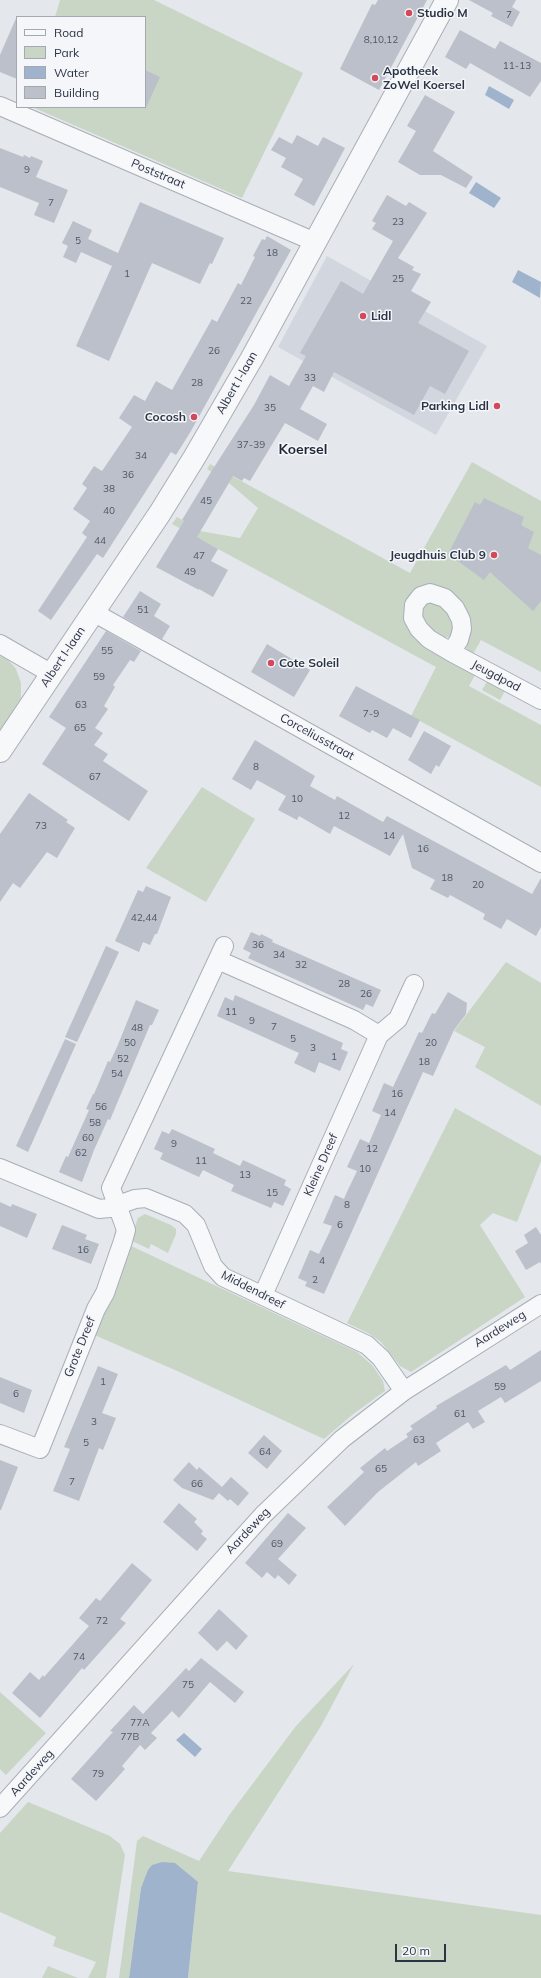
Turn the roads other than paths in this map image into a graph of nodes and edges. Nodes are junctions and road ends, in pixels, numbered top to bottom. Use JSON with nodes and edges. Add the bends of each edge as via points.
{"nodes":[{"id":1,"x":447,"y":0,"type":"edge"},
{"id":2,"x":0,"y":106,"type":"edge"},
{"id":3,"x":315,"y":242,"type":"junction"},
{"id":4,"x":93,"y":612,"type":"junction"},
{"id":5,"x":0,"y":644,"type":"edge"},
{"id":6,"x":451,"y":652,"type":"dead end"},
{"id":7,"x":52,"y":674,"type":"junction"},
{"id":8,"x":541,"y":700,"type":"edge"},
{"id":9,"x":0,"y":751,"type":"edge"},
{"id":10,"x":541,"y":863,"type":"edge"},
{"id":11,"x":414,"y":984,"type":"dead end"},
{"id":12,"x":379,"y":1035,"type":"junction"},
{"id":13,"x":0,"y":1168,"type":"edge"},
{"id":14,"x":117,"y":1206,"type":"junction"},
{"id":15,"x":263,"y":1295,"type":"junction"},
{"id":16,"x":541,"y":1304,"type":"edge"},
{"id":17,"x":404,"y":1391,"type":"junction"},
{"id":18,"x":0,"y":1434,"type":"edge"},
{"id":19,"x":0,"y":1808,"type":"edge"}],
"edges":[{"from":1,"to":3,"type":"street","name":"Albert I-laan"},
{"from":2,"to":3,"type":"street","name":"Poststraat"},
{"from":3,"to":4,"type":"street","name":"Albert I-laan","via":[[194,458]]},
{"from":4,"to":7,"type":"street","name":"Albert I-laan"},
{"from":4,"to":10,"type":"street","name":"Corceliusstraat"},
{"from":5,"to":7,"type":"street"},
{"from":6,"to":8,"type":"street","name":"Jeugdpad"},
{"from":7,"to":9,"type":"street","name":"Albert I-laan"},
{"from":11,"to":12,"type":"street","name":"Kleine Dreef","via":[[398,1019]]},
{"from":12,"to":14,"type":"street","via":[[220,953],[112,1188]]},
{"from":12,"to":15,"type":"street","name":"Kleine Dreef"},
{"from":13,"to":14,"type":"street","name":"Middendreef","via":[[91,1207],[105,1209]]},
{"from":14,"to":15,"type":"street","name":"Middendreef","via":[[146,1198],[189,1216],[196,1225],[217,1272]]},
{"from":14,"to":18,"type":"street","name":"Grote Dreef","via":[[126,1230],[122,1245],[105,1293],[96,1308],[40,1449]]},
{"from":15,"to":17,"type":"street","name":"Middendreef","via":[[367,1345],[381,1358]]},
{"from":16,"to":17,"type":"street","name":"Aardeweg"},
{"from":17,"to":19,"type":"street","name":"Aardeweg","via":[[342,1439],[263,1515]]}]}
